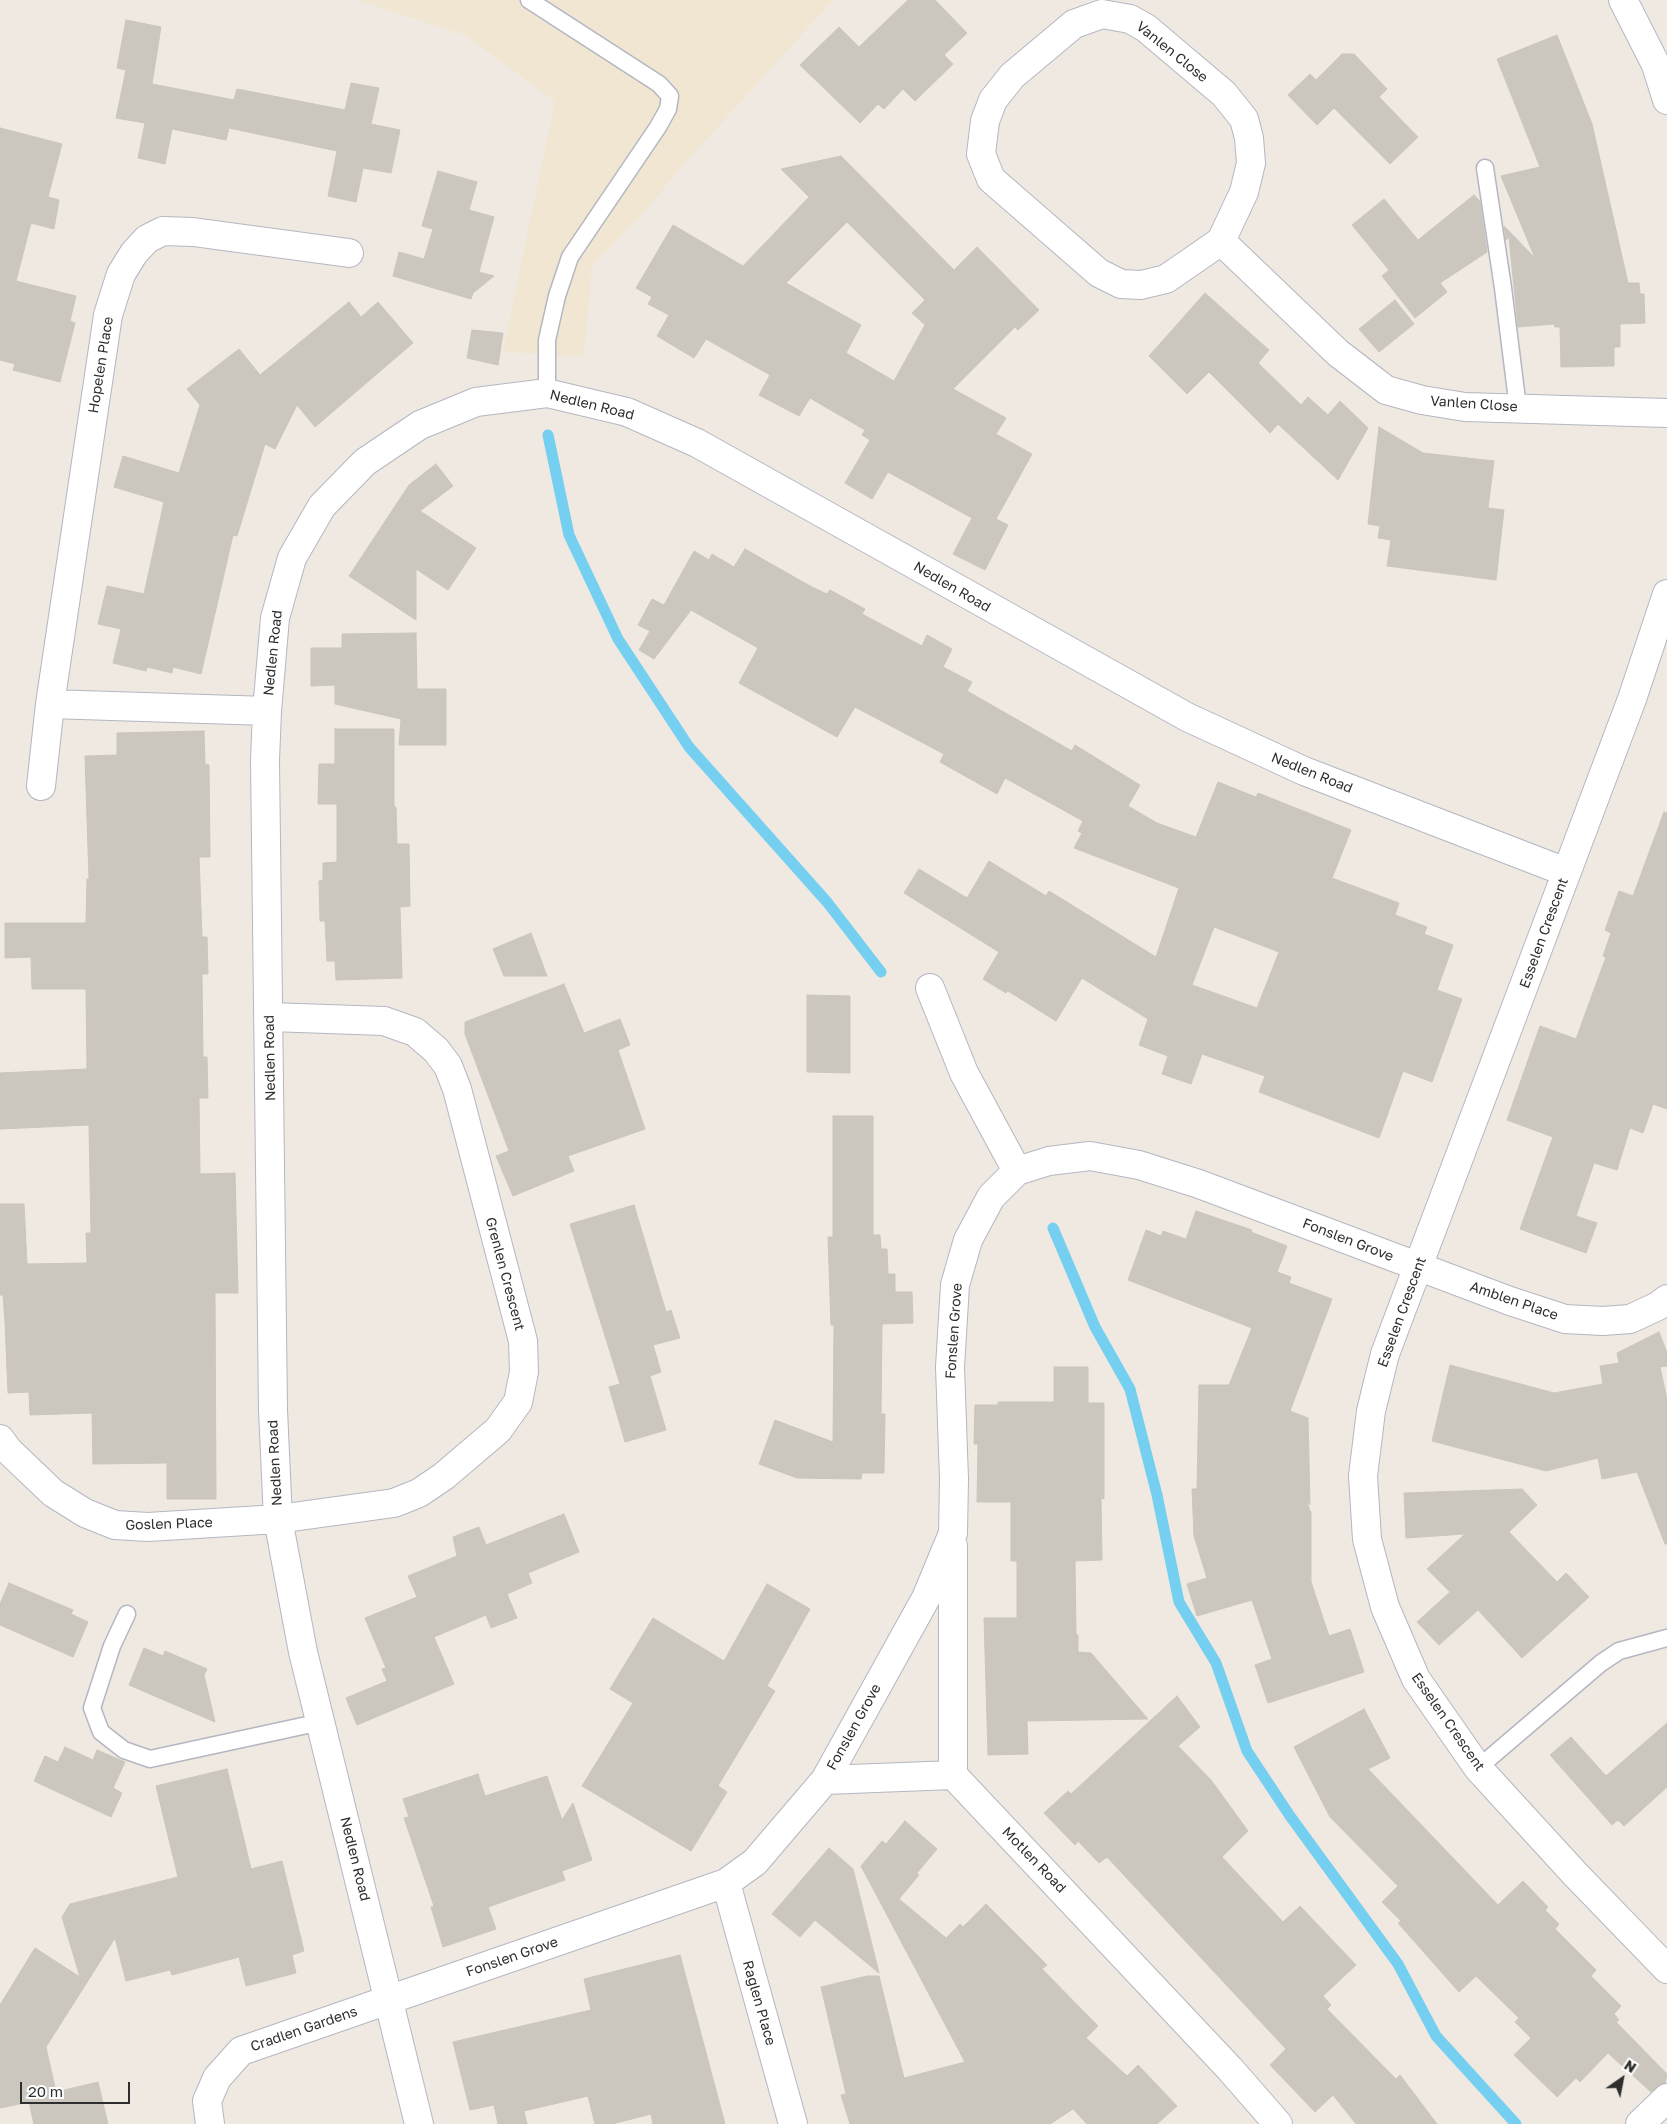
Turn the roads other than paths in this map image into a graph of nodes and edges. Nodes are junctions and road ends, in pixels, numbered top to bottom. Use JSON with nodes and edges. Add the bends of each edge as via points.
{"nodes":[{"id":1,"x":528,"y":0,"type":"edge"},
{"id":2,"x":1622,"y":0,"type":"edge"},
{"id":3,"x":1667,"y":100,"type":"edge"},
{"id":4,"x":1485,"y":168,"type":"dead end"},
{"id":5,"x":1221,"y":241,"type":"junction"},
{"id":6,"x":350,"y":253,"type":"dead end"},
{"id":7,"x":547,"y":393,"type":"junction"},
{"id":8,"x":1518,"y":408,"type":"junction"},
{"id":9,"x":1667,"y":413,"type":"edge"},
{"id":10,"x":1667,"y":594,"type":"edge"},
{"id":11,"x":50,"y":704,"type":"junction"},
{"id":12,"x":267,"y":711,"type":"junction"},
{"id":13,"x":41,"y":786,"type":"dead end"},
{"id":14,"x":1566,"y":872,"type":"junction"},
{"id":15,"x":930,"y":988,"type":"dead end"},
{"id":16,"x":270,"y":1017,"type":"junction"},
{"id":17,"x":1017,"y":1171,"type":"junction"},
{"id":18,"x":1418,"y":1267,"type":"junction"},
{"id":19,"x":1667,"y":1300,"type":"edge"},
{"id":20,"x":0,"y":1439,"type":"edge"},
{"id":21,"x":278,"y":1519,"type":"junction"},
{"id":22,"x":953,"y":1534,"type":"junction"},
{"id":23,"x":126,"y":1614,"type":"dead end"},
{"id":24,"x":1667,"y":1638,"type":"edge"},
{"id":25,"x":321,"y":1722,"type":"junction"},
{"id":26,"x":1478,"y":1768,"type":"junction"},
{"id":27,"x":953,"y":1775,"type":"junction"},
{"id":28,"x":825,"y":1780,"type":"junction"},
{"id":29,"x":726,"y":1882,"type":"junction"},
{"id":30,"x":1667,"y":1970,"type":"edge"},
{"id":31,"x":390,"y":1999,"type":"junction"},
{"id":32,"x":1667,"y":2098,"type":"edge"},
{"id":33,"x":210,"y":2124,"type":"edge"},
{"id":34,"x":420,"y":2124,"type":"edge"},
{"id":35,"x":793,"y":2124,"type":"edge"},
{"id":36,"x":1278,"y":2124,"type":"edge"},
{"id":37,"x":1640,"y":2124,"type":"edge"}],
"edges":[{"from":1,"to":7,"type":"lane","via":[[659,84],[670,96],[668,109],[658,127],[570,257],[547,340]]},
{"from":2,"to":3,"type":"street","via":[[1656,65]]},
{"from":4,"to":8,"type":"lane"},
{"from":5,"to":5,"type":"street","name":"Vanlen Close","via":[[1166,279],[1141,285],[1121,284],[1099,273],[991,179],[981,154],[985,121],[993,100],[1012,76],[1074,24],[1102,14],[1130,19],[1146,28],[1224,94],[1244,118],[1251,163],[1244,192]]},
{"from":5,"to":8,"type":"street","name":"Vanlen Close","via":[[1338,353],[1386,390],[1465,407]]},
{"from":6,"to":11,"type":"street","name":"Hopelen Place","via":[[193,232],[163,231],[147,239],[134,253],[121,274],[108,315]]},
{"from":7,"to":12,"type":"street","name":"Nedlen Road","via":[[476,402],[420,425],[365,462],[322,506],[292,558],[275,618]]},
{"from":7,"to":14,"type":"street","name":"Nedlen Road","via":[[627,412],[697,443],[1020,626],[1212,730],[1304,771]]},
{"from":8,"to":9,"type":"street","name":"Vanlen Close"},
{"from":10,"to":14,"type":"street","name":"Esselen Crescent","via":[[1632,699]]},
{"from":11,"to":12,"type":"street"},
{"from":11,"to":13,"type":"street","name":"Hopelen Place"},
{"from":12,"to":16,"type":"street","name":"Nedlen Road"},
{"from":14,"to":18,"type":"street","name":"Esselen Crescent"},
{"from":15,"to":17,"type":"street","via":[[964,1073]]},
{"from":16,"to":21,"type":"street","name":"Nedlen Road","via":[[273,1410]]},
{"from":16,"to":21,"type":"street","name":"Grenlen Crescent","via":[[384,1021],[415,1032],[436,1050],[448,1066],[457,1089],[523,1341],[524,1372],[518,1402],[498,1430],[444,1476],[418,1493],[394,1503]]},
{"from":17,"to":18,"type":"street","name":"Fonslen Grove","via":[[1049,1161],[1090,1156],[1139,1165],[1199,1184]]},
{"from":17,"to":22,"type":"street","name":"Fonslen Grove","via":[[991,1197],[968,1240],[955,1285],[950,1367]]},
{"from":18,"to":19,"type":"street","name":"Amblen Place","via":[[1565,1319],[1630,1319]]},
{"from":18,"to":26,"type":"street","name":"Esselen Crescent","via":[[1385,1354],[1371,1411],[1363,1476],[1367,1539],[1385,1607],[1416,1679]]},
{"from":20,"to":21,"type":"street","name":"Goslen Place","via":[[53,1494],[85,1513],[115,1525],[148,1527]]},
{"from":21,"to":25,"type":"street","name":"Nedlen Road","via":[[301,1643]]},
{"from":22,"to":27,"type":"street"},
{"from":22,"to":28,"type":"street","name":"Fonslen Grove","via":[[926,1598]]},
{"from":23,"to":25,"type":"lane","via":[[92,1708],[101,1732],[124,1750],[150,1759]]},
{"from":24,"to":26,"type":"lane","via":[[1619,1651],[1601,1663]]},
{"from":25,"to":31,"type":"street","name":"Nedlen Road"},
{"from":26,"to":30,"type":"street","name":"Esselen Crescent"},
{"from":27,"to":28,"type":"street","name":"Fonslen Grove"},
{"from":27,"to":36,"type":"street","name":"Motlen Road"},
{"from":28,"to":29,"type":"street","name":"Fonslen Grove","via":[[755,1862]]},
{"from":29,"to":31,"type":"street","name":"Fonslen Grove"},
{"from":29,"to":35,"type":"street","name":"Raglen Place"},
{"from":31,"to":33,"type":"street","name":"Cradlen Gardens","via":[[241,2050],[217,2078],[210,2093],[207,2101]]},
{"from":31,"to":34,"type":"street","name":"Nedlen Road"},
{"from":32,"to":37,"type":"street"}]}
